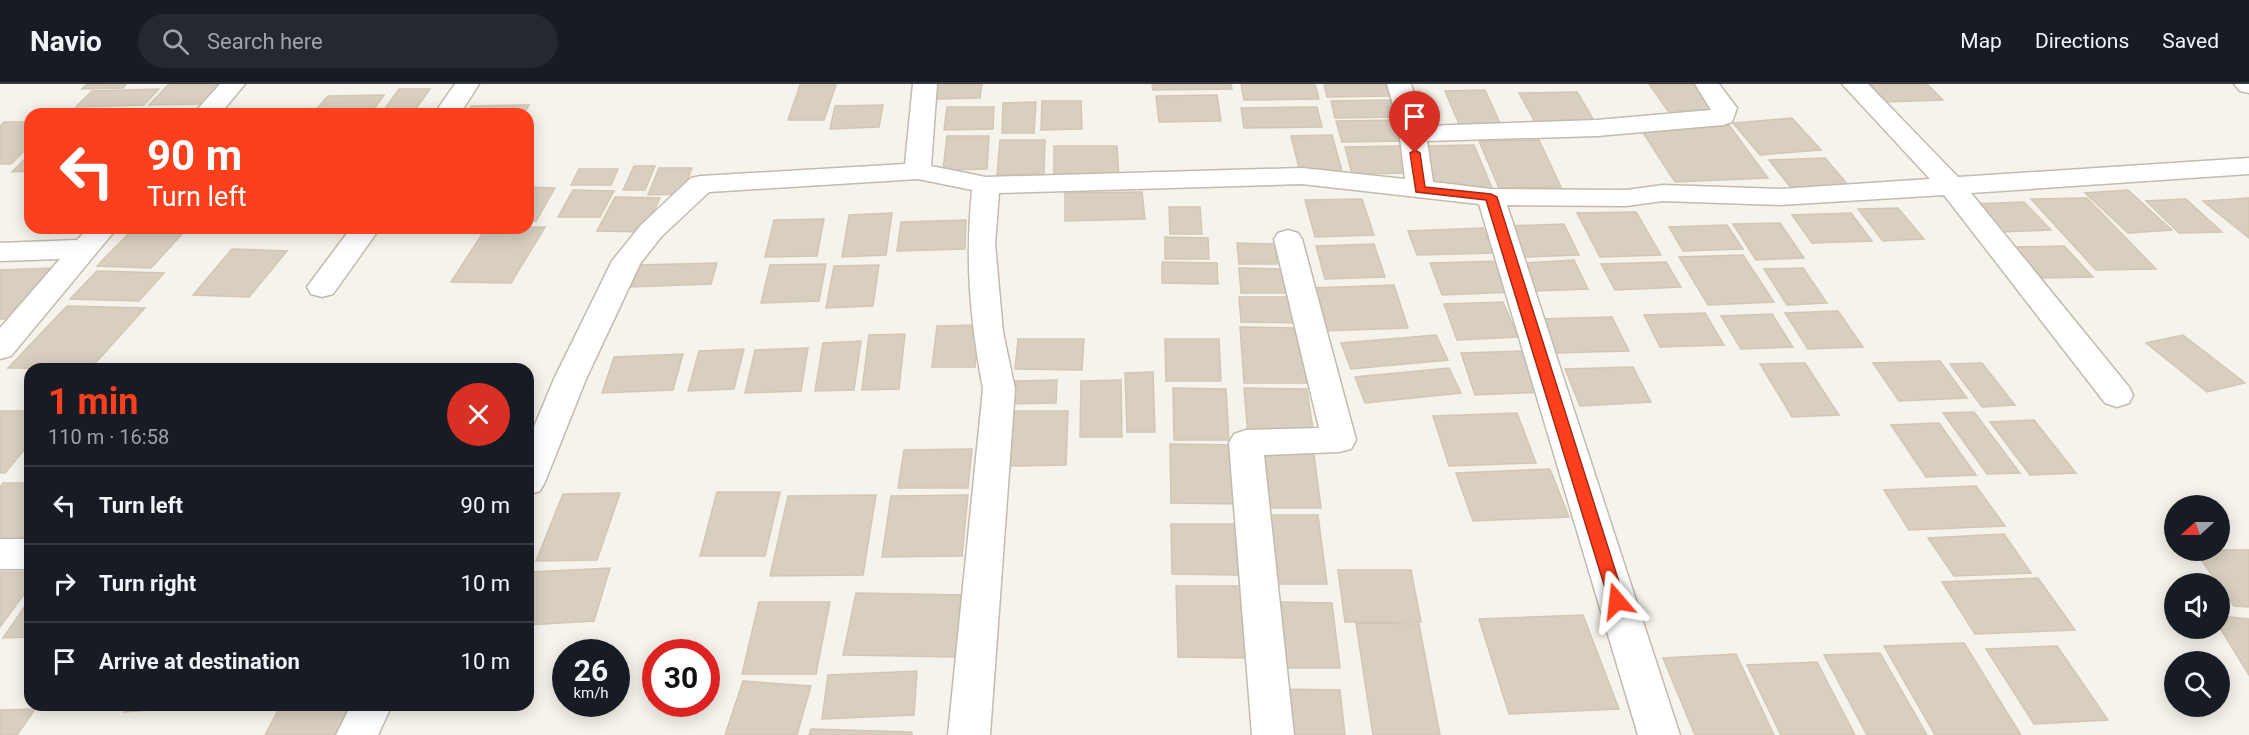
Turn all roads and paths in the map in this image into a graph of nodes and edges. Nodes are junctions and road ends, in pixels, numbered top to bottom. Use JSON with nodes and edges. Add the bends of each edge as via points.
{"nodes":[{"id":1,"x":233,"y":84,"type":"edge"},
{"id":2,"x":467,"y":84,"type":"edge"},
{"id":3,"x":925,"y":84,"type":"edge"},
{"id":4,"x":1399,"y":84,"type":"edge"},
{"id":5,"x":1707,"y":84,"type":"edge"},
{"id":6,"x":1854,"y":84,"type":"edge"},
{"id":7,"x":211,"y":108,"type":"edge"},
{"id":8,"x":451,"y":108,"type":"edge"},
{"id":9,"x":1413,"y":134,"type":"junction"},
{"id":10,"x":2249,"y":166,"type":"edge"},
{"id":11,"x":918,"y":171,"type":"junction"},
{"id":12,"x":986,"y":185,"type":"junction"},
{"id":13,"x":1951,"y":186,"type":"junction"},
{"id":14,"x":1420,"y":190,"type":"junction"},
{"id":15,"x":1491,"y":197,"type":"junction"},
{"id":16,"x":362,"y":234,"type":"edge"},
{"id":17,"x":94,"y":238,"type":"edge"},
{"id":18,"x":1288,"y":239,"type":"dead end"},
{"id":19,"x":0,"y":252,"type":"edge"},
{"id":20,"x":322,"y":287,"type":"dead end"},
{"id":21,"x":0,"y":348,"type":"edge"},
{"id":22,"x":2117,"y":395,"type":"dead end"},
{"id":23,"x":534,"y":467,"type":"edge"},
{"id":24,"x":0,"y":554,"type":"edge"},
{"id":25,"x":24,"y":554,"type":"edge"},
{"id":26,"x":369,"y":711,"type":"edge"},
{"id":27,"x":357,"y":735,"type":"edge"},
{"id":28,"x":969,"y":735,"type":"edge"},
{"id":29,"x":1273,"y":735,"type":"edge"},
{"id":30,"x":1659,"y":735,"type":"edge"}],
"edges":[{"from":1,"to":7,"type":"street"},
{"from":2,"to":8,"type":"street"},
{"from":3,"to":11,"type":"street"},
{"from":4,"to":9,"type":"street"},
{"from":5,"to":9,"type":"street","via":[[1724,108],[1723,117],[1597,128]]},
{"from":6,"to":13,"type":"street"},
{"from":9,"to":14,"type":"street"},
{"from":10,"to":13,"type":"street"},
{"from":11,"to":12,"type":"street"},
{"from":11,"to":23,"type":"street","via":[[701,184],[651,231],[627,261],[570,379]]},
{"from":12,"to":14,"type":"street","via":[[1302,176]]},
{"from":12,"to":28,"type":"street","via":[[981,244],[988,332],[999,389]]},
{"from":13,"to":15,"type":"street","via":[[1780,197],[1663,193],[1626,198]]},
{"from":13,"to":22,"type":"street"},
{"from":14,"to":15,"type":"street"},
{"from":15,"to":30,"type":"street"},
{"from":16,"to":20,"type":"street"},
{"from":17,"to":19,"type":"street"},
{"from":17,"to":21,"type":"street"},
{"from":18,"to":29,"type":"street","via":[[1338,440],[1246,443]]},
{"from":24,"to":25,"type":"street"},
{"from":26,"to":27,"type":"street"}]}
